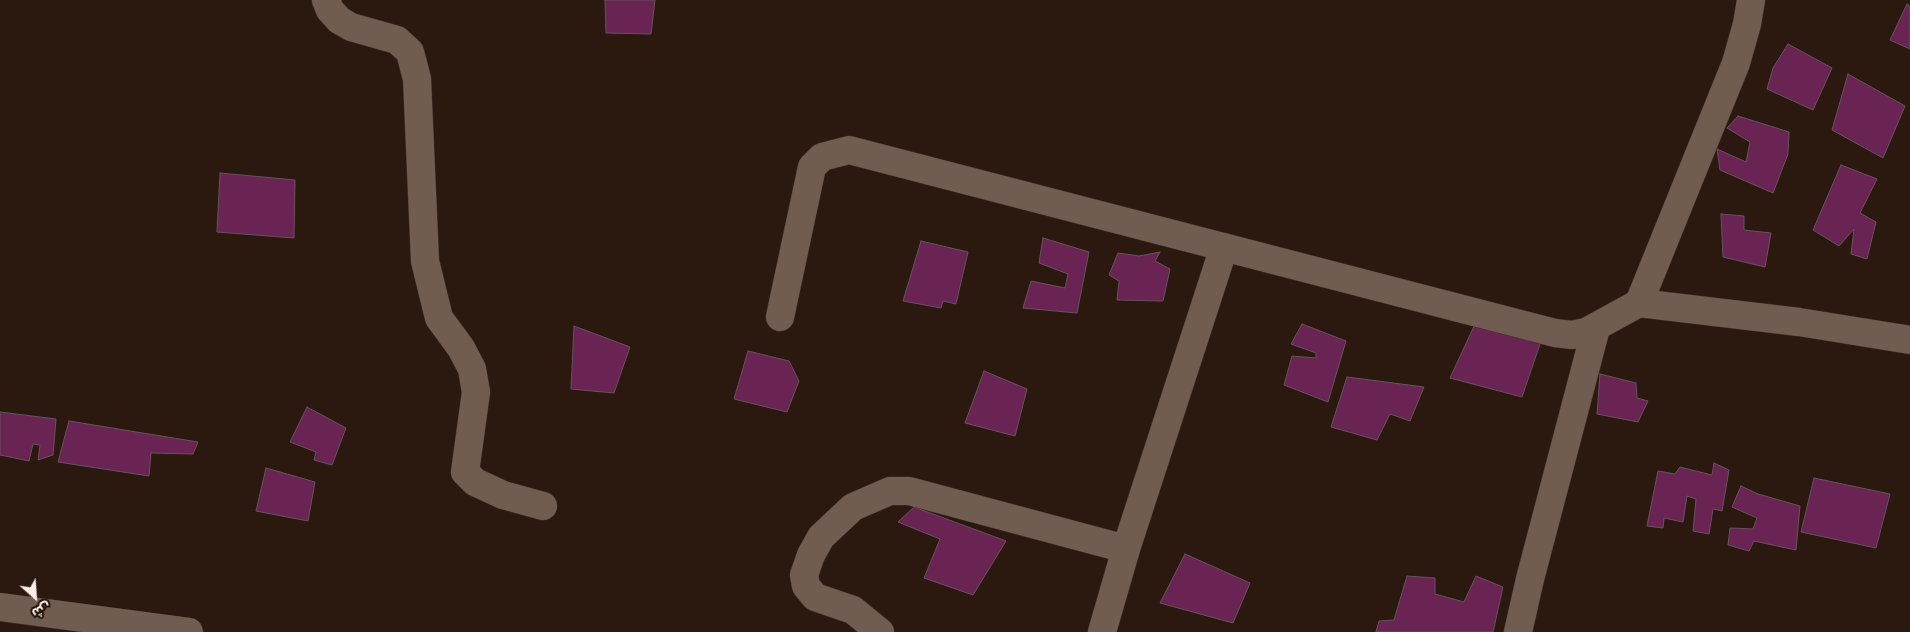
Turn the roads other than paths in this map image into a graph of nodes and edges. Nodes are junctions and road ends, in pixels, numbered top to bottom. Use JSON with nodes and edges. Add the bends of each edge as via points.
{"nodes":[{"id":1,"x":326,"y":0,"type":"edge"},
{"id":2,"x":1751,"y":0,"type":"edge"},
{"id":3,"x":1224,"y":247,"type":"junction"},
{"id":4,"x":1638,"y":303,"type":"junction"},
{"id":5,"x":780,"y":317,"type":"dead end"},
{"id":6,"x":1596,"y":328,"type":"junction"},
{"id":7,"x":1910,"y":340,"type":"edge"},
{"id":8,"x":543,"y":506,"type":"dead end"},
{"id":9,"x":1126,"y":549,"type":"junction"},
{"id":10,"x":0,"y":607,"type":"edge"},
{"id":11,"x":189,"y":632,"type":"edge"},
{"id":12,"x":880,"y":632,"type":"edge"},
{"id":13,"x":1102,"y":632,"type":"edge"},
{"id":14,"x":1518,"y":632,"type":"edge"}],
"edges":[{"from":1,"to":8,"type":"street","via":[[339,20],[351,27],[397,40],[410,52],[417,79],[428,278],[439,318],[472,369],[476,392],[465,472],[475,482],[503,495]]},
{"from":2,"to":4,"type":"street","via":[[1736,63]]},
{"from":3,"to":5,"type":"street","via":[[849,150],[822,157],[812,167]]},
{"from":3,"to":6,"type":"street","via":[[1555,333],[1572,335]]},
{"from":3,"to":9,"type":"street"},
{"from":4,"to":6,"type":"street"},
{"from":4,"to":7,"type":"street","via":[[1799,322]]},
{"from":6,"to":14,"type":"street"},
{"from":9,"to":12,"type":"street","via":[[909,491],[890,490],[853,508],[821,537],[804,575],[806,586],[814,597],[853,610]]},
{"from":9,"to":13,"type":"street"},
{"from":10,"to":11,"type":"street"}]}
